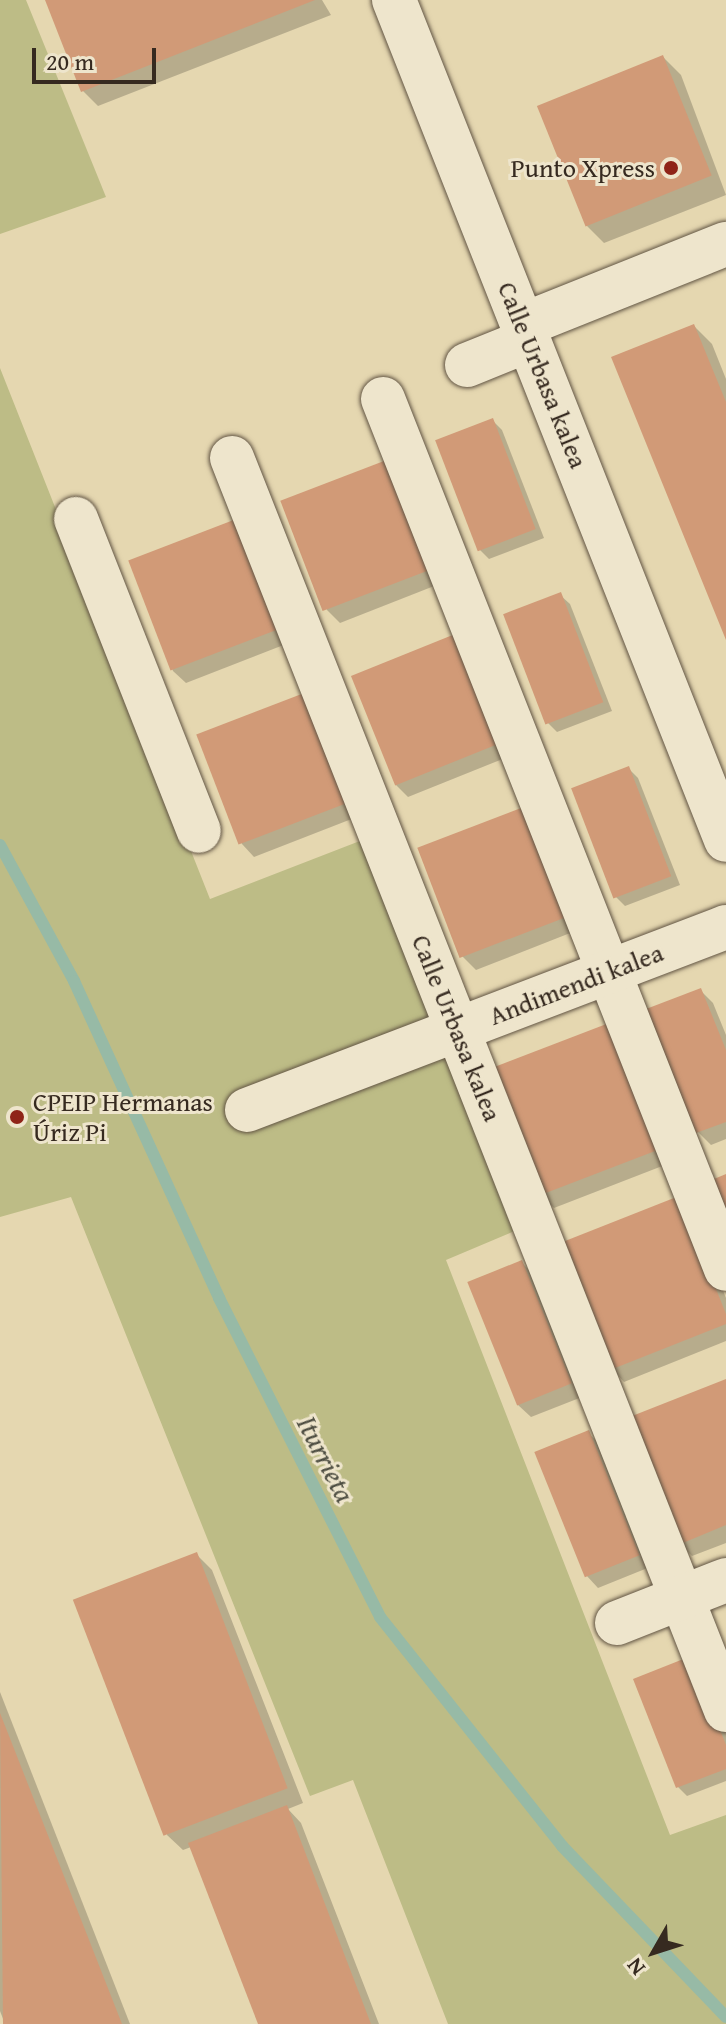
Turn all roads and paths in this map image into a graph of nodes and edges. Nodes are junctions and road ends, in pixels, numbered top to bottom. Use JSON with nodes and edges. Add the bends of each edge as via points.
{"nodes":[{"id":1,"x":394,"y":0,"type":"edge"},
{"id":2,"x":726,"y":244,"type":"edge"},
{"id":3,"x":526,"y":332,"type":"junction"},
{"id":4,"x":467,"y":365,"type":"dead end"},
{"id":5,"x":383,"y":399,"type":"dead end"},
{"id":6,"x":232,"y":458,"type":"dead end"},
{"id":7,"x":76,"y":519,"type":"dead end"},
{"id":8,"x":199,"y":831,"type":"dead end"},
{"id":9,"x":726,"y":840,"type":"edge"},
{"id":10,"x":726,"y":927,"type":"edge"},
{"id":11,"x":609,"y":971,"type":"junction"},
{"id":12,"x":458,"y":1030,"type":"junction"},
{"id":13,"x":247,"y":1110,"type":"dead end"},
{"id":14,"x":726,"y":1269,"type":"edge"},
{"id":15,"x":726,"y":1580,"type":"edge"},
{"id":16,"x":682,"y":1598,"type":"junction"},
{"id":17,"x":617,"y":1623,"type":"dead end"},
{"id":18,"x":726,"y":1710,"type":"edge"}],
"edges":[{"from":1,"to":3,"type":"street","name":"Calle Urbasa kalea"},
{"from":2,"to":3,"type":"street"},
{"from":3,"to":4,"type":"street"},
{"from":3,"to":9,"type":"street","name":"Calle Urbasa kalea"},
{"from":5,"to":11,"type":"street"},
{"from":6,"to":12,"type":"street","name":"Calle Urbasa kalea"},
{"from":7,"to":8,"type":"street"},
{"from":10,"to":11,"type":"street","name":"Andimendi kalea"},
{"from":11,"to":12,"type":"street","name":"Andimendi kalea"},
{"from":11,"to":14,"type":"street"},
{"from":12,"to":13,"type":"street","name":"Andimendi kalea"},
{"from":12,"to":16,"type":"street","name":"Calle Urbasa kalea"},
{"from":15,"to":16,"type":"street"},
{"from":16,"to":17,"type":"street"},
{"from":16,"to":18,"type":"street","name":"Calle Urbasa kalea"}]}
